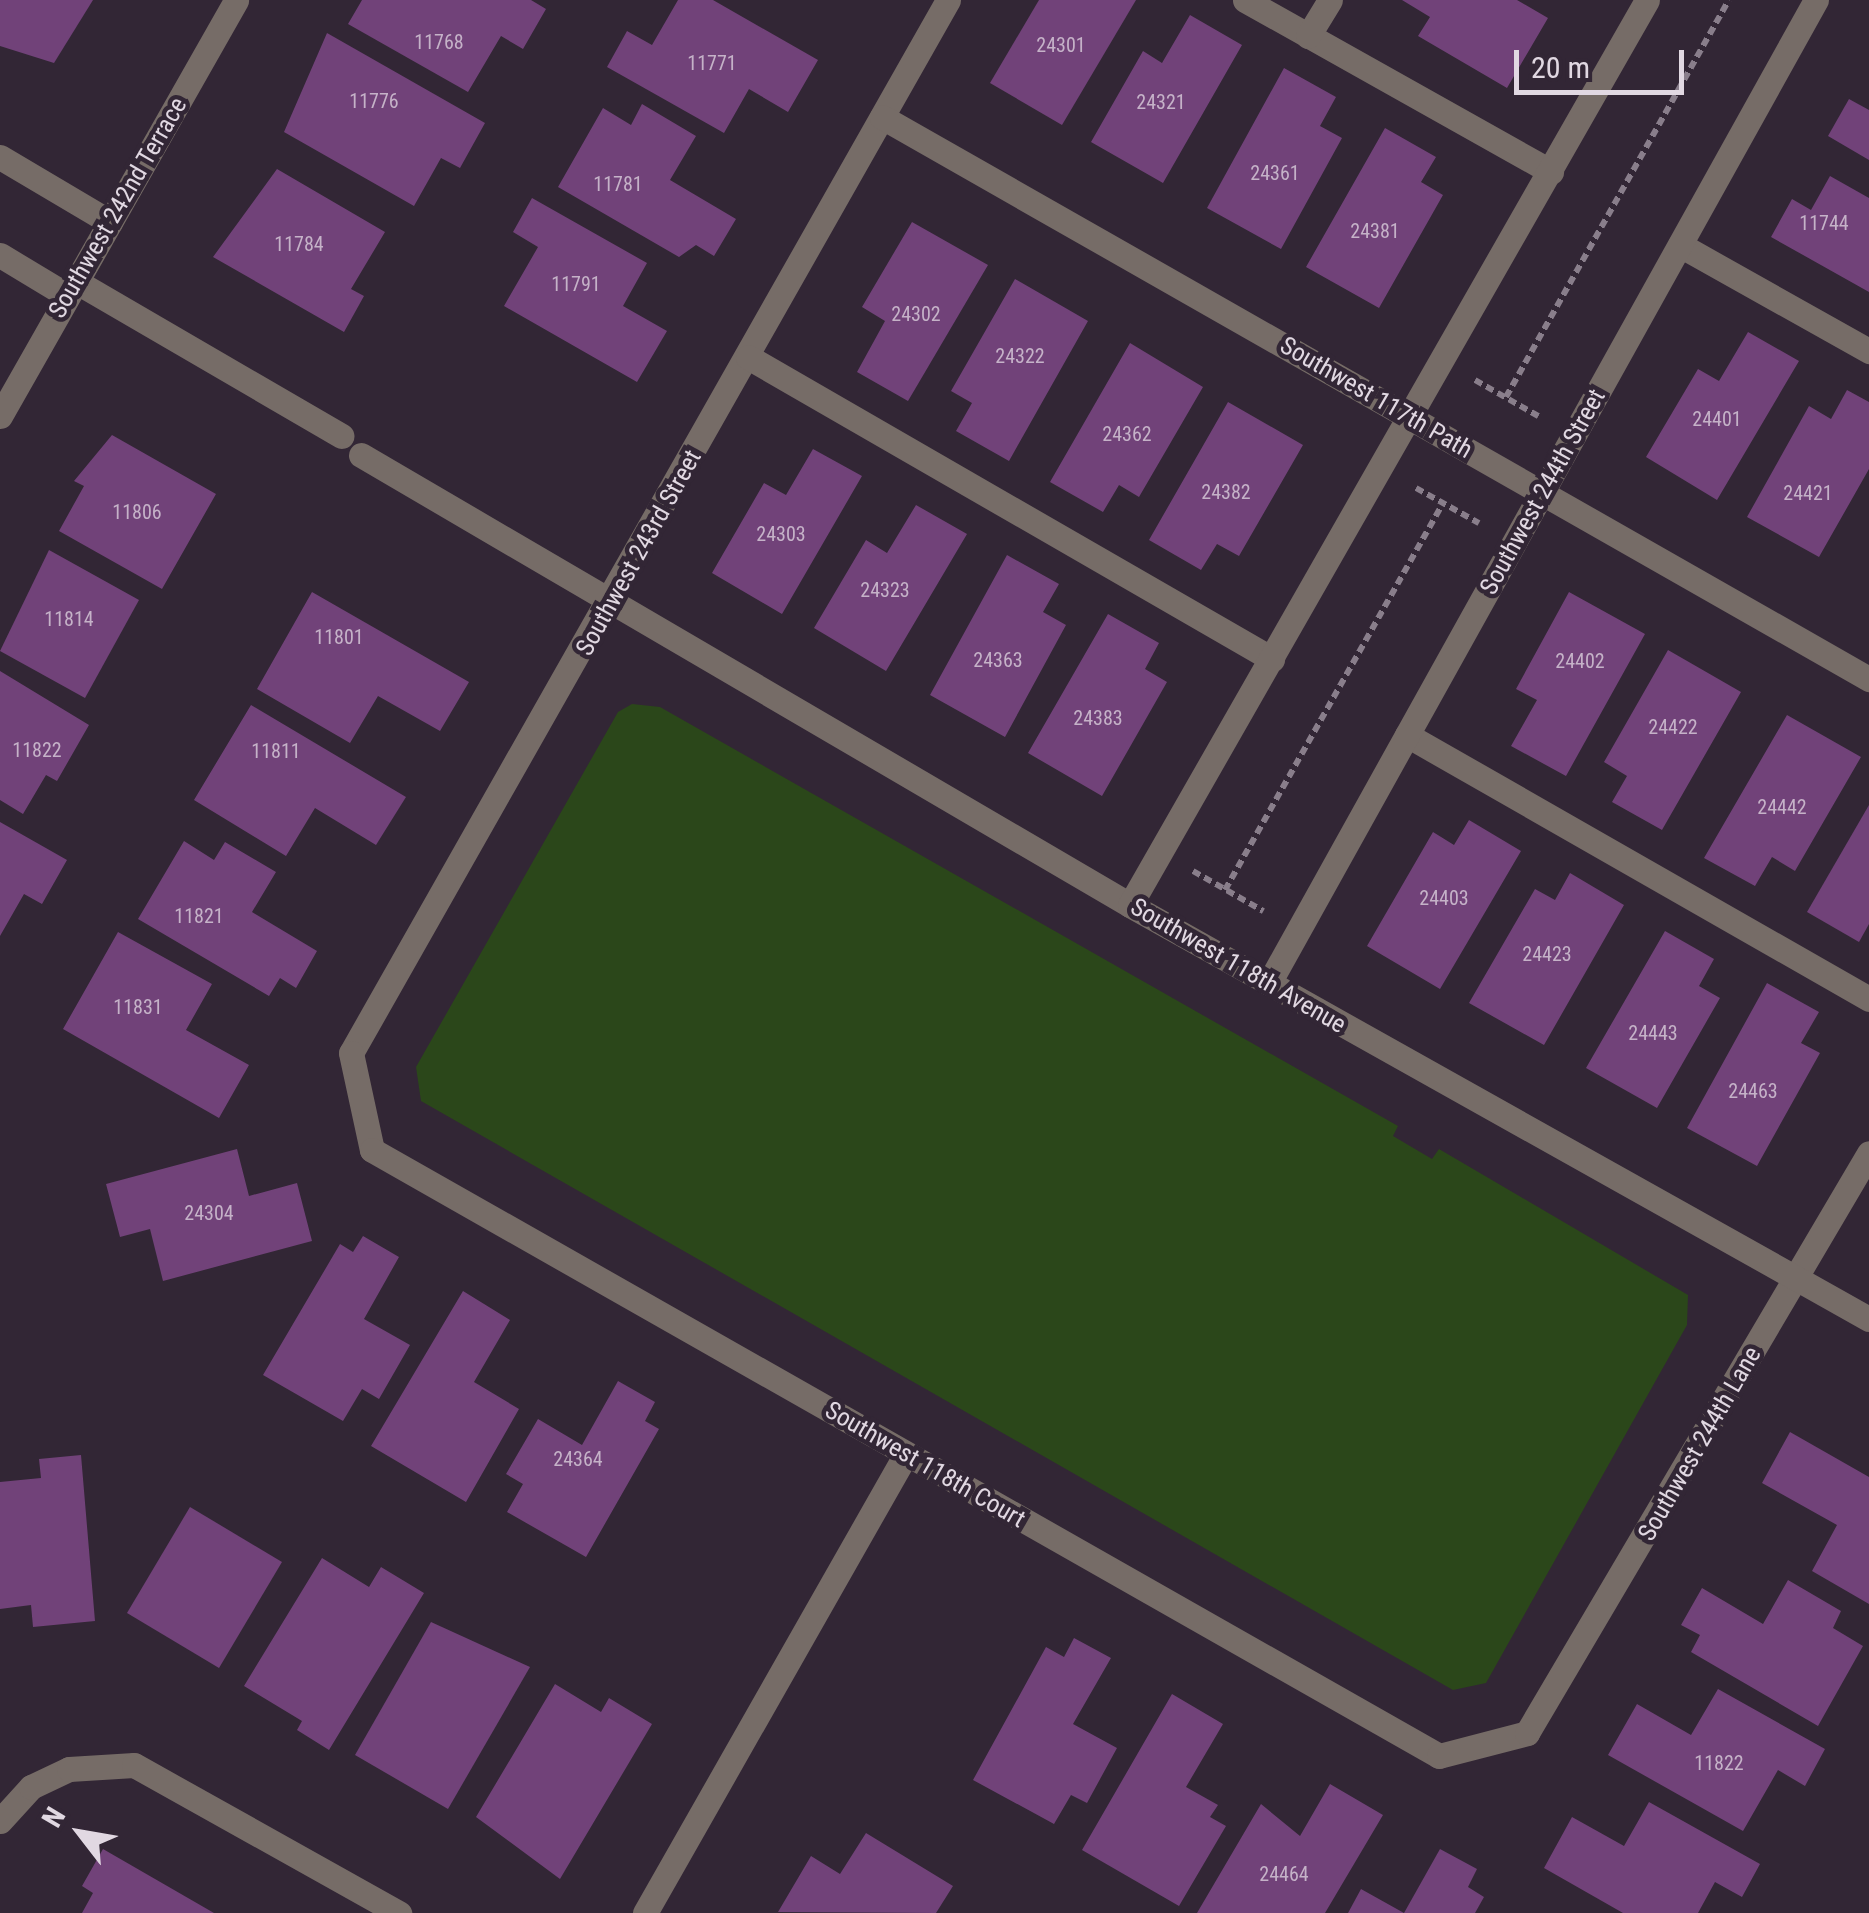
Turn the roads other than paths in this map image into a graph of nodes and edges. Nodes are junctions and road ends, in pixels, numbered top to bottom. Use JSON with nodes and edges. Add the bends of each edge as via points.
{"nodes":[{"id":1,"x":236,"y":0,"type":"edge"},
{"id":2,"x":948,"y":0,"type":"edge"},
{"id":3,"x":1245,"y":0,"type":"edge"},
{"id":4,"x":1330,"y":0,"type":"edge"},
{"id":5,"x":1647,"y":0,"type":"edge"},
{"id":6,"x":1816,"y":0,"type":"edge"},
{"id":7,"x":1308,"y":36,"type":"junction"},
{"id":8,"x":882,"y":118,"type":"junction"},
{"id":9,"x":0,"y":157,"type":"edge"},
{"id":10,"x":1552,"y":172,"type":"junction"},
{"id":11,"x":110,"y":222,"type":"junction"},
{"id":12,"x":1680,"y":245,"type":"junction"},
{"id":13,"x":0,"y":255,"type":"edge"},
{"id":14,"x":72,"y":289,"type":"junction"},
{"id":15,"x":1869,"y":351,"type":"edge"},
{"id":16,"x":748,"y":357,"type":"junction"},
{"id":17,"x":0,"y":416,"type":"edge"},
{"id":18,"x":1413,"y":420,"type":"junction"},
{"id":19,"x":1542,"y":493,"type":"junction"},
{"id":20,"x":610,"y":604,"type":"junction"},
{"id":21,"x":1272,"y":659,"type":"junction"},
{"id":22,"x":1869,"y":680,"type":"edge"},
{"id":23,"x":1408,"y":735,"type":"junction"},
{"id":24,"x":1130,"y":905,"type":"junction"},
{"id":25,"x":1269,"y":983,"type":"junction"},
{"id":26,"x":1869,"y":999,"type":"edge"},
{"id":27,"x":358,"y":1107,"type":"joint"},
{"id":28,"x":1869,"y":1153,"type":"edge"},
{"id":29,"x":1796,"y":1279,"type":"junction"},
{"id":30,"x":1869,"y":1319,"type":"edge"},
{"id":31,"x":906,"y":1454,"type":"junction"},
{"id":32,"x":1527,"y":1732,"type":"joint"},
{"id":33,"x":0,"y":1821,"type":"edge"},
{"id":34,"x":399,"y":1913,"type":"edge"},
{"id":35,"x":645,"y":1913,"type":"edge"}],
"edges":[{"from":1,"to":11,"type":"street","name":"Southwest 242nd Terrace"},
{"from":2,"to":8,"type":"street","name":"Southwest 243rd Street"},
{"from":3,"to":7,"type":"street"},
{"from":4,"to":7,"type":"street"},
{"from":5,"to":10,"type":"street"},
{"from":6,"to":12,"type":"street","name":"Southwest 244th Street"},
{"from":7,"to":10,"type":"street"},
{"from":8,"to":16,"type":"street","name":"Southwest 243rd Street"},
{"from":8,"to":18,"type":"street","name":"Southwest 117th Path"},
{"from":9,"to":11,"type":"street"},
{"from":10,"to":18,"type":"street"},
{"from":11,"to":14,"type":"street","name":"Southwest 242nd Terrace"},
{"from":12,"to":15,"type":"street"},
{"from":12,"to":19,"type":"street","name":"Southwest 244th Street"},
{"from":13,"to":14,"type":"street"},
{"from":14,"to":17,"type":"street","name":"Southwest 242nd Terrace"},
{"from":14,"to":20,"type":"street","name":"Southwest 118th Avenue","via":[[351,445]]},
{"from":16,"to":20,"type":"street","name":"Southwest 243rd Street"},
{"from":16,"to":21,"type":"street"},
{"from":18,"to":19,"type":"street","name":"Southwest 117th Path"},
{"from":18,"to":21,"type":"street"},
{"from":19,"to":22,"type":"street","name":"Southwest 117th Path"},
{"from":19,"to":23,"type":"street","name":"Southwest 244th Street"},
{"from":20,"to":24,"type":"street","name":"Southwest 118th Avenue"},
{"from":20,"to":27,"type":"street","name":"Southwest 243rd Street","via":[[351,1053]]},
{"from":21,"to":24,"type":"street"},
{"from":23,"to":25,"type":"street","name":"Southwest 244th Street"},
{"from":23,"to":26,"type":"street"},
{"from":24,"to":25,"type":"street","name":"Southwest 118th Avenue"},
{"from":25,"to":29,"type":"street","name":"Southwest 118th Avenue"},
{"from":27,"to":31,"type":"street","name":"Southwest 118th Court","via":[[378,1155]]},
{"from":28,"to":29,"type":"street","name":"Southwest 244th Lane"},
{"from":29,"to":30,"type":"street","name":"Southwest 118th Avenue"},
{"from":29,"to":32,"type":"street","name":"Southwest 244th Lane"},
{"from":31,"to":32,"type":"street","name":"Southwest 118th Court","via":[[1439,1756]]},
{"from":31,"to":35,"type":"street"},
{"from":33,"to":34,"type":"street","via":[[31,1787],[68,1768],[134,1765]]}]}
